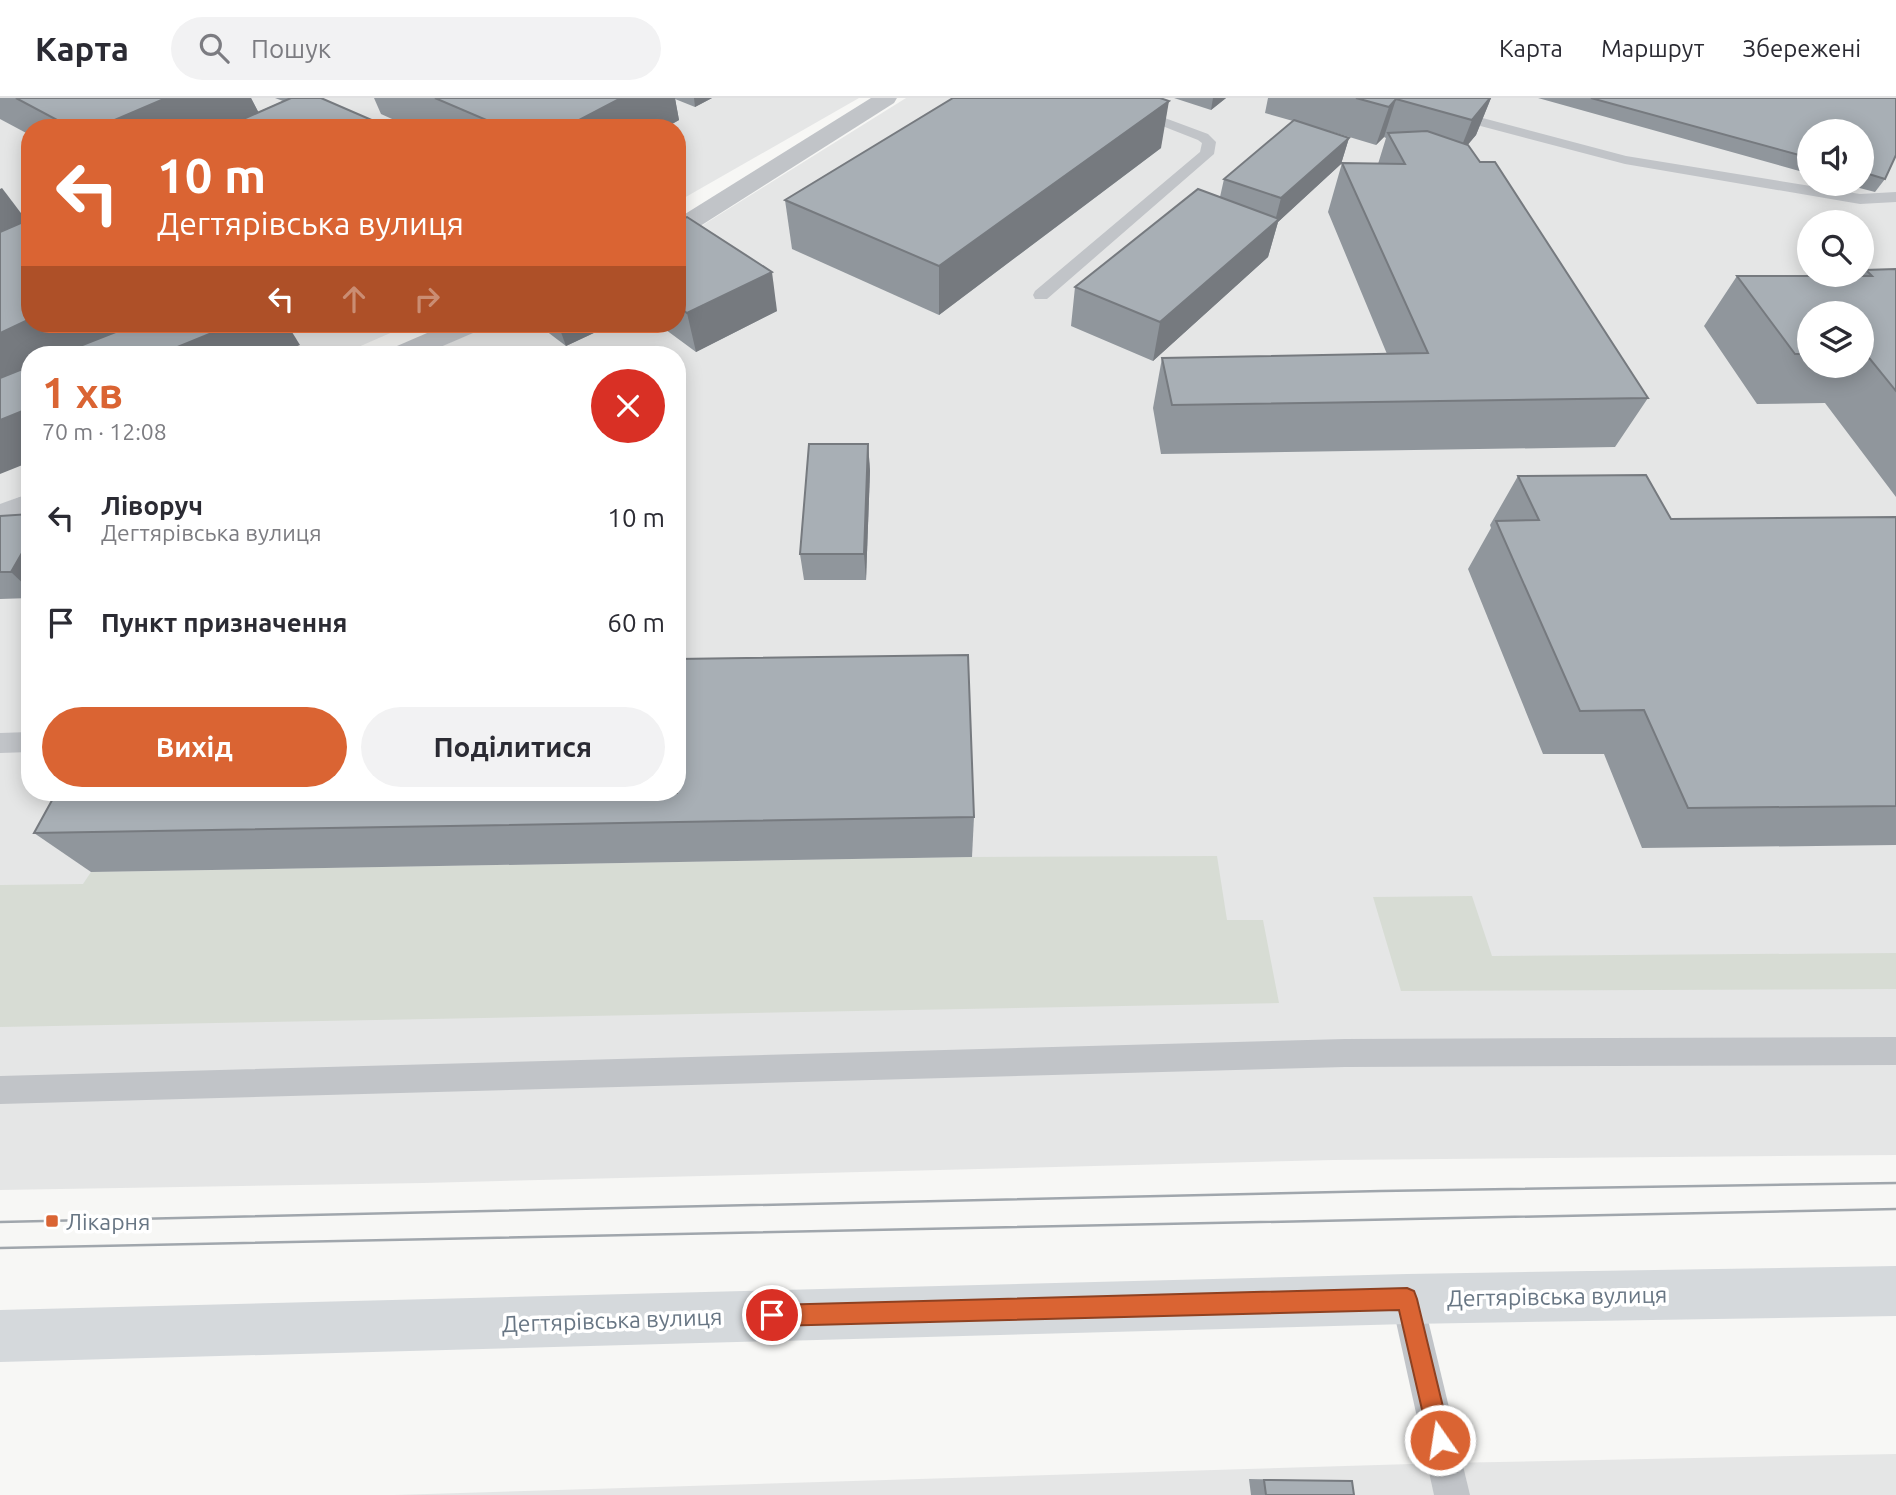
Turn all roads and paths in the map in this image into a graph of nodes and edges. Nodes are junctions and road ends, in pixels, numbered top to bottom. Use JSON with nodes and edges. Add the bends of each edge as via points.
{"nodes":[{"id":1,"x":886,"y":98,"type":"edge"},
{"id":2,"x":1098,"y":98,"type":"edge"},
{"id":3,"x":1391,"y":98,"type":"edge"},
{"id":4,"x":1896,"y":197,"type":"edge"},
{"id":5,"x":686,"y":224,"type":"edge"},
{"id":6,"x":1041,"y":295,"type":"dead end"},
{"id":7,"x":450,"y":333,"type":"edge"},
{"id":8,"x":420,"y":346,"type":"edge"},
{"id":9,"x":21,"y":508,"type":"edge"},
{"id":10,"x":0,"y":517,"type":"edge"},
{"id":11,"x":21,"y":742,"type":"edge"},
{"id":12,"x":0,"y":743,"type":"edge"},
{"id":13,"x":1896,"y":1051,"type":"edge"},
{"id":14,"x":0,"y":1090,"type":"edge"},
{"id":15,"x":1896,"y":1290,"type":"edge"},
{"id":16,"x":1407,"y":1299,"type":"junction"},
{"id":17,"x":0,"y":1336,"type":"edge"},
{"id":18,"x":1452,"y":1495,"type":"edge"}],
"edges":[{"from":1,"to":5,"type":"street"},
{"from":2,"to":6,"type":"lane","via":[[1203,137],[1210,147]]},
{"from":3,"to":4,"type":"lane","via":[[1625,160],[1860,199]]},
{"from":7,"to":8,"type":"street"},
{"from":9,"to":10,"type":"street"},
{"from":11,"to":12,"type":"lane"},
{"from":13,"to":14,"type":"lane","via":[[1345,1053]]},
{"from":15,"to":16,"type":"main road","name":"Дегтярівська вулиця"},
{"from":16,"to":17,"type":"main road","name":"Дегтярівська вулиця"},
{"from":16,"to":18,"type":"lane"}]}
